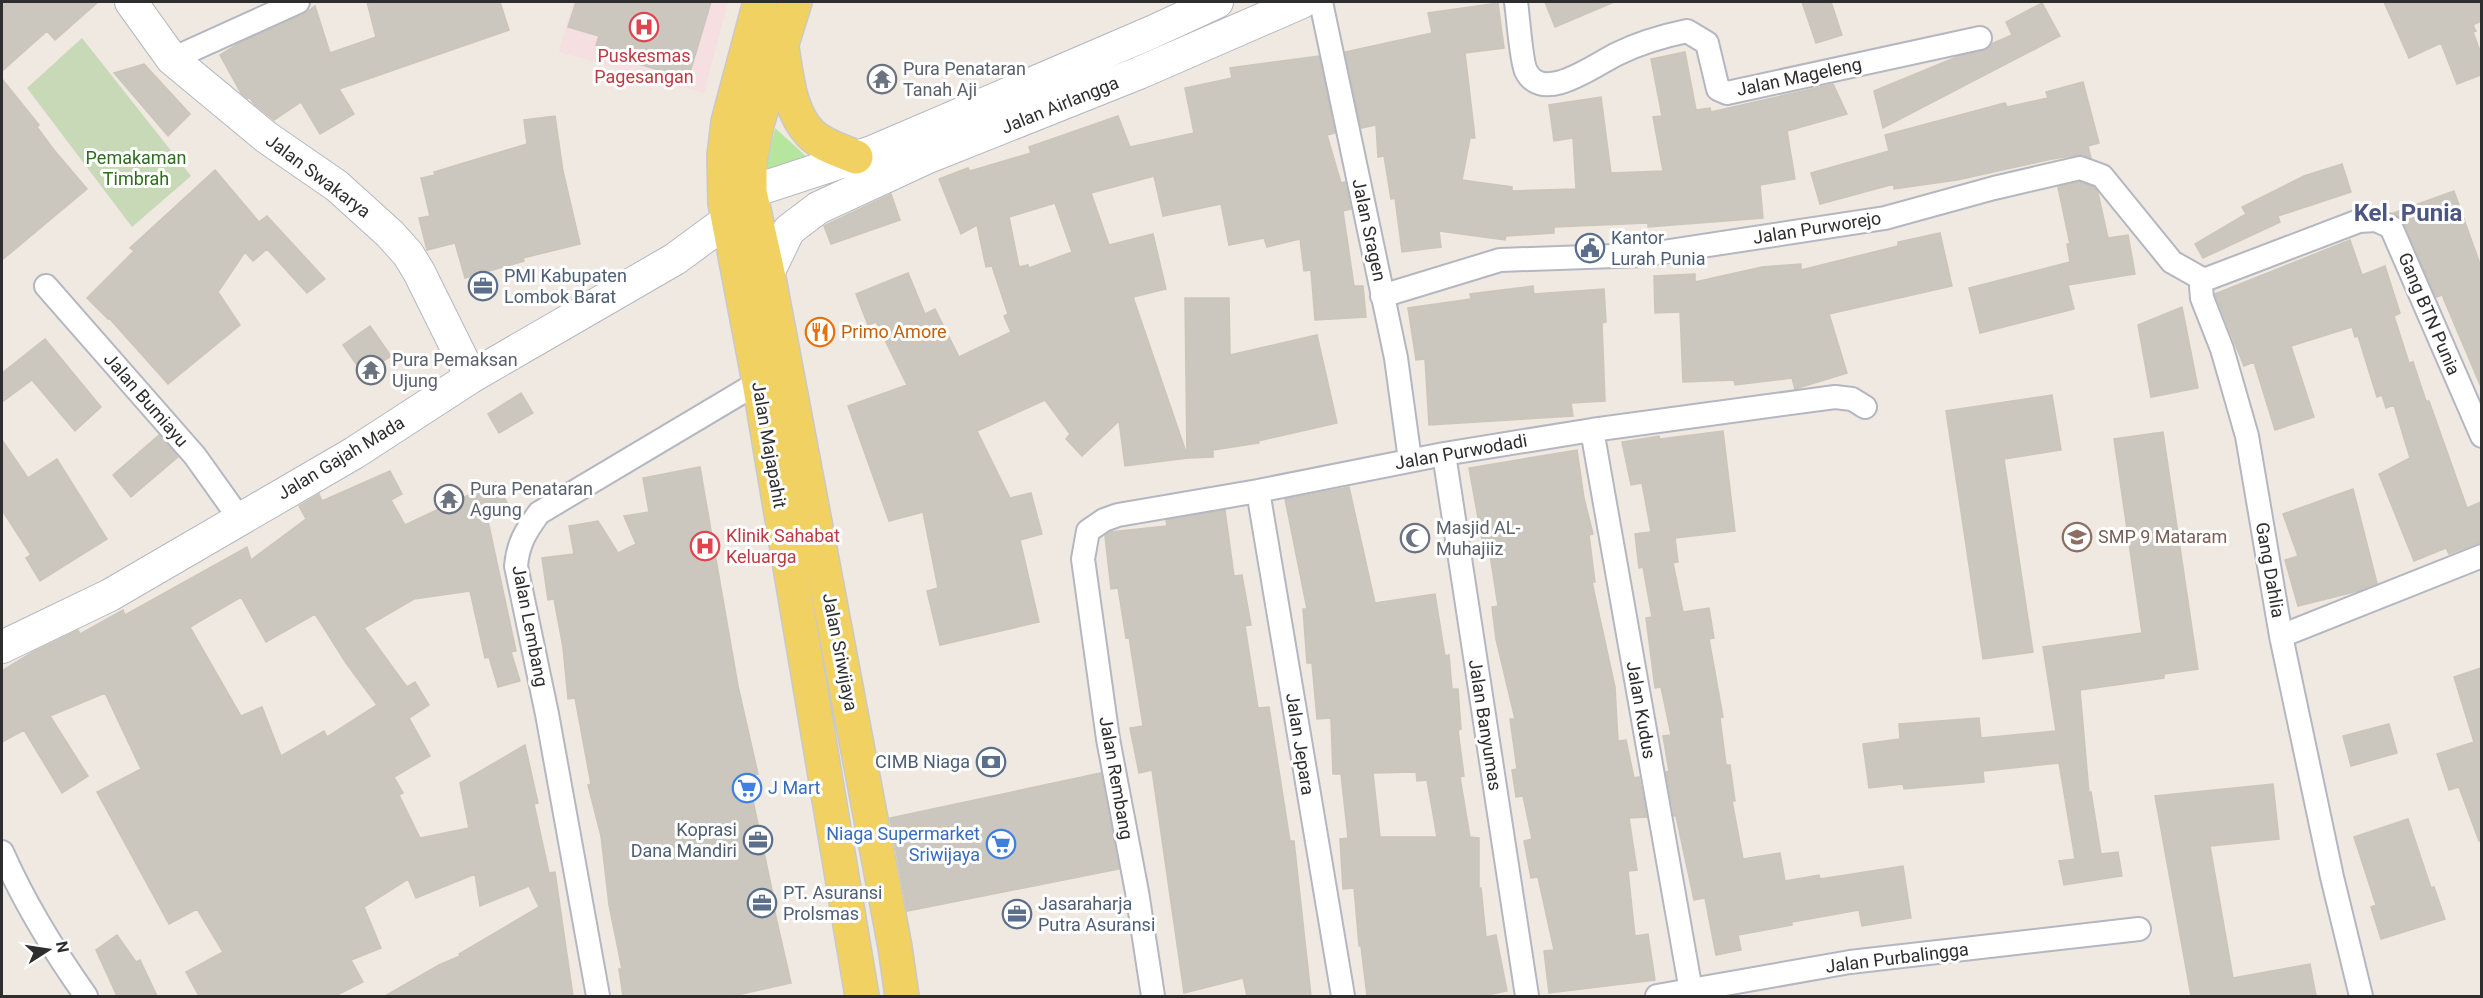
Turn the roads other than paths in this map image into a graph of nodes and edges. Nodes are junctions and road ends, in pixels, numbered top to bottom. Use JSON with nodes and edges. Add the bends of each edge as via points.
{"nodes":[{"id":1,"x":131,"y":2,"type":"edge"},
{"id":2,"x":298,"y":2,"type":"edge"},
{"id":3,"x":760,"y":2,"type":"edge"},
{"id":4,"x":795,"y":2,"type":"edge"},
{"id":5,"x":1217,"y":2,"type":"edge"},
{"id":6,"x":1302,"y":2,"type":"edge"},
{"id":7,"x":1321,"y":2,"type":"edge"},
{"id":8,"x":1516,"y":2,"type":"edge"},
{"id":9,"x":1980,"y":38,"type":"dead end"},
{"id":10,"x":782,"y":43,"type":"junction"},
{"id":11,"x":172,"y":59,"type":"junction"},
{"id":12,"x":861,"y":166,"type":"junction"},
{"id":13,"x":745,"y":211,"type":"junction"},
{"id":14,"x":768,"y":273,"type":"junction"},
{"id":15,"x":46,"y":286,"type":"dead end"},
{"id":16,"x":2203,"y":289,"type":"junction"},
{"id":17,"x":1382,"y":296,"type":"junction"},
{"id":18,"x":471,"y":377,"type":"junction"},
{"id":19,"x":759,"y":382,"type":"junction"},
{"id":20,"x":1865,"y":407,"type":"dead end"},
{"id":21,"x":1592,"y":430,"type":"junction"},
{"id":22,"x":2481,"y":436,"type":"edge"},
{"id":23,"x":1444,"y":454,"type":"junction"},
{"id":24,"x":1410,"y":460,"type":"junction"},
{"id":25,"x":1258,"y":490,"type":"junction"},
{"id":26,"x":240,"y":519,"type":"junction"},
{"id":27,"x":2481,"y":556,"type":"edge"},
{"id":28,"x":1083,"y":559,"type":"joint"},
{"id":29,"x":2281,"y":636,"type":"junction"},
{"id":30,"x":2,"y":647,"type":"edge"},
{"id":31,"x":2,"y":852,"type":"edge"},
{"id":32,"x":2139,"y":929,"type":"dead end"},
{"id":33,"x":1691,"y":991,"type":"junction"},
{"id":34,"x":1716,"y":992,"type":"edge"},
{"id":35,"x":86,"y":996,"type":"edge"},
{"id":36,"x":598,"y":996,"type":"edge"},
{"id":37,"x":862,"y":996,"type":"edge"},
{"id":38,"x":902,"y":996,"type":"edge"},
{"id":39,"x":1154,"y":996,"type":"edge"},
{"id":40,"x":1342,"y":996,"type":"edge"},
{"id":41,"x":1527,"y":996,"type":"edge"},
{"id":42,"x":1657,"y":996,"type":"edge"},
{"id":43,"x":2361,"y":996,"type":"edge"}],
"edges":[{"from":1,"to":11,"type":"main road","name":"Jalan Swakarya"},
{"from":2,"to":11,"type":"street"},
{"from":3,"to":13,"type":"main road","name":"Jalan Majapahit","via":[[728,122],[723,179]]},
{"from":4,"to":10,"type":"main road","name":"Jalan Majapahit"},
{"from":5,"to":12,"type":"main road","name":"Jalan Airlangga"},
{"from":6,"to":12,"type":"main road","name":"Jalan Airlangga","via":[[1139,73]]},
{"from":7,"to":17,"type":"street","name":"Jalan Sragen"},
{"from":8,"to":9,"type":"street","name":"Jalan Mageleng","via":[[1526,71],[1545,84],[1562,82],[1659,37],[1687,31],[1707,43],[1718,89],[1727,93]]},
{"from":10,"to":12,"type":"main road","via":[[790,92],[810,134]]},
{"from":10,"to":13,"type":"main road","name":"Jalan Majapahit","via":[[757,124]]},
{"from":11,"to":18,"type":"main road","name":"Jalan Swakarya","via":[[266,137],[337,186],[390,234],[420,272]]},
{"from":12,"to":13,"type":"main road","name":"Jalan Gajah Mada"},
{"from":12,"to":14,"type":"main road","name":"Jalan Airlangga","via":[[819,208],[789,230]]},
{"from":13,"to":14,"type":"main road","name":"Jalan Majapahit"},
{"from":13,"to":18,"type":"main road","name":"Jalan Gajah Mada","via":[[675,259]]},
{"from":13,"to":19,"type":"main road","name":"Jalan Majapahit"},
{"from":14,"to":38,"type":"main road","name":"Jalan Sriwijaya"},
{"from":15,"to":26,"type":"street","name":"Jalan Bumiayu","via":[[195,456]]},
{"from":16,"to":17,"type":"street","name":"Jalan Purworejo","via":[[2172,262],[2102,176],[2080,168],[1885,218],[1643,255],[1500,260]]},
{"from":16,"to":22,"type":"street","name":"Gang BTN Punia","via":[[2359,221],[2376,220],[2391,227]]},
{"from":16,"to":29,"type":"street","name":"Gang Dahlia","via":[[2247,436]]},
{"from":17,"to":24,"type":"street","name":"Jalan Sragen","via":[[1396,358]]},
{"from":18,"to":26,"type":"main road","name":"Jalan Gajah Mada","via":[[354,453]]},
{"from":19,"to":36,"type":"street","name":"Jalan Lembang","via":[[539,513],[517,548],[516,566],[548,714]]},
{"from":19,"to":37,"type":"main road","name":"Jalan Majapahit"},
{"from":20,"to":21,"type":"street","name":"Jalan Purwodadi","via":[[1852,399],[1835,397]]},
{"from":21,"to":23,"type":"street","name":"Jalan Purwodadi"},
{"from":21,"to":33,"type":"street","name":"Jalan Kudus"},
{"from":23,"to":24,"type":"street","name":"Jalan Purwodadi"},
{"from":23,"to":41,"type":"street","name":"Jalan Banyumas"},
{"from":24,"to":25,"type":"street","name":"Jalan Purwodadi"},
{"from":25,"to":28,"type":"street","name":"Jalan Purwodadi","via":[[1111,517],[1088,531]]},
{"from":25,"to":40,"type":"street","name":"Jalan Jepara"},
{"from":26,"to":30,"type":"main road","name":"Jalan Gajah Mada","via":[[110,595]]},
{"from":27,"to":29,"type":"street","name":"Gang Dahlia"},
{"from":28,"to":39,"type":"street","name":"Jalan Rembang","via":[[1108,739]]},
{"from":29,"to":43,"type":"street"},
{"from":31,"to":35,"type":"street","via":[[36,918]]},
{"from":32,"to":34,"type":"street","name":"Jalan Purbalingga","via":[[1850,962]]},
{"from":33,"to":34,"type":"street","name":"Jalan Purbalingga"},
{"from":33,"to":42,"type":"street","name":"Jalan Purbalingga"}]}
